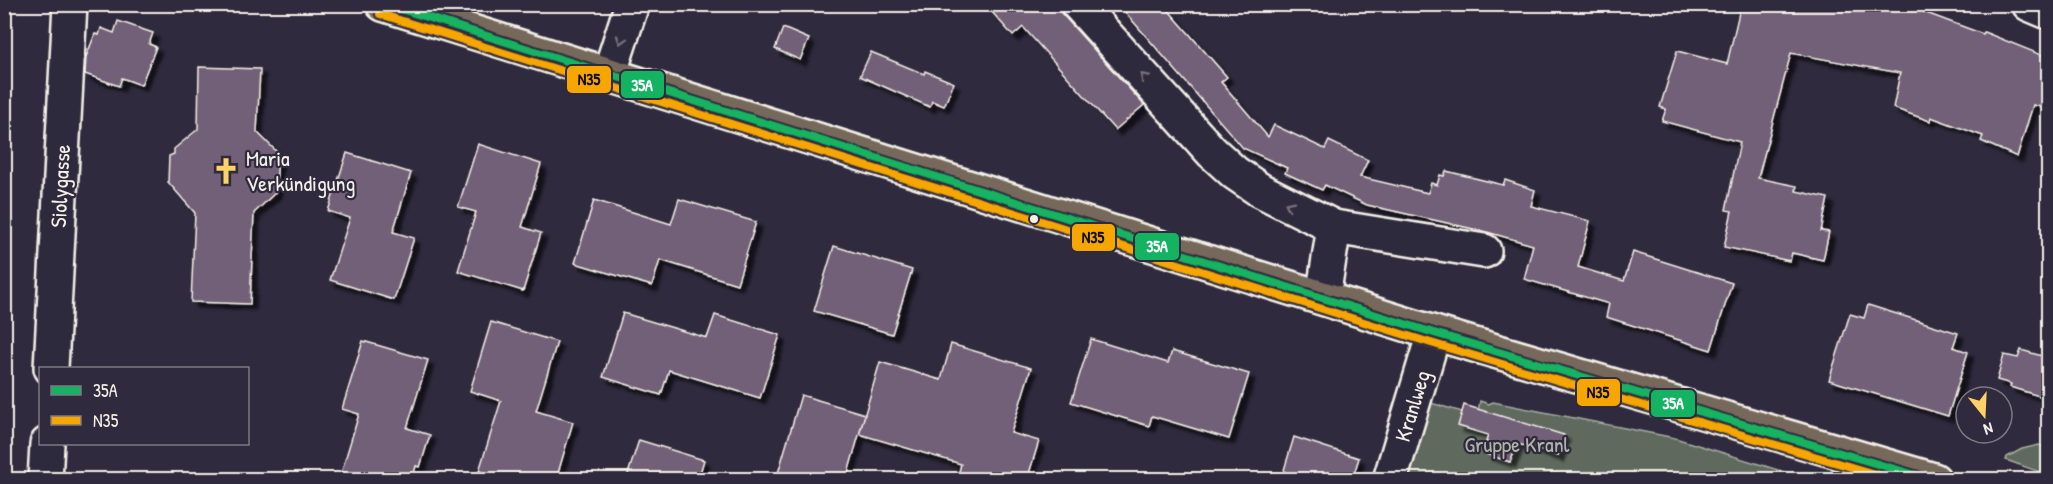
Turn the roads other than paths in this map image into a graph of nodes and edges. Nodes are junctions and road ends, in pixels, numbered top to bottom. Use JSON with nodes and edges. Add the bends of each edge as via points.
{"nodes":[{"id":1,"x":70,"y":4,"type":"edge"},
{"id":2,"x":383,"y":4,"type":"edge"},
{"id":3,"x":632,"y":4,"type":"edge"},
{"id":4,"x":1078,"y":4,"type":"edge"},
{"id":5,"x":2029,"y":4,"type":"edge"},
{"id":6,"x":2049,"y":12,"type":"edge"},
{"id":7,"x":609,"y":75,"type":"junction"},
{"id":8,"x":1334,"y":226,"type":"junction"},
{"id":9,"x":1484,"y":251,"type":"dead end"},
{"id":10,"x":1323,"y":297,"type":"junction"},
{"id":11,"x":1434,"y":333,"type":"junction"},
{"id":12,"x":51,"y":367,"type":"edge"},
{"id":13,"x":47,"y":445,"type":"edge"},
{"id":14,"x":45,"y":480,"type":"edge"},
{"id":15,"x":1390,"y":480,"type":"edge"},
{"id":16,"x":1934,"y":480,"type":"edge"}],
"edges":[{"from":1,"to":12,"type":"street","name":"Siolygasse"},
{"from":2,"to":7,"type":"main road"},
{"from":3,"to":7,"type":"street","one_way":true},
{"from":8,"to":4,"type":"street","one_way":true,"via":[[1260,190],[1235,173]]},
{"from":5,"to":6,"type":"street"},
{"from":7,"to":10,"type":"main road"},
{"from":8,"to":9,"type":"street"},
{"from":8,"to":10,"type":"street"},
{"from":10,"to":11,"type":"main road"},
{"from":11,"to":15,"type":"street","name":"Kranlweg"},
{"from":11,"to":16,"type":"main road"},
{"from":13,"to":14,"type":"street"}]}
